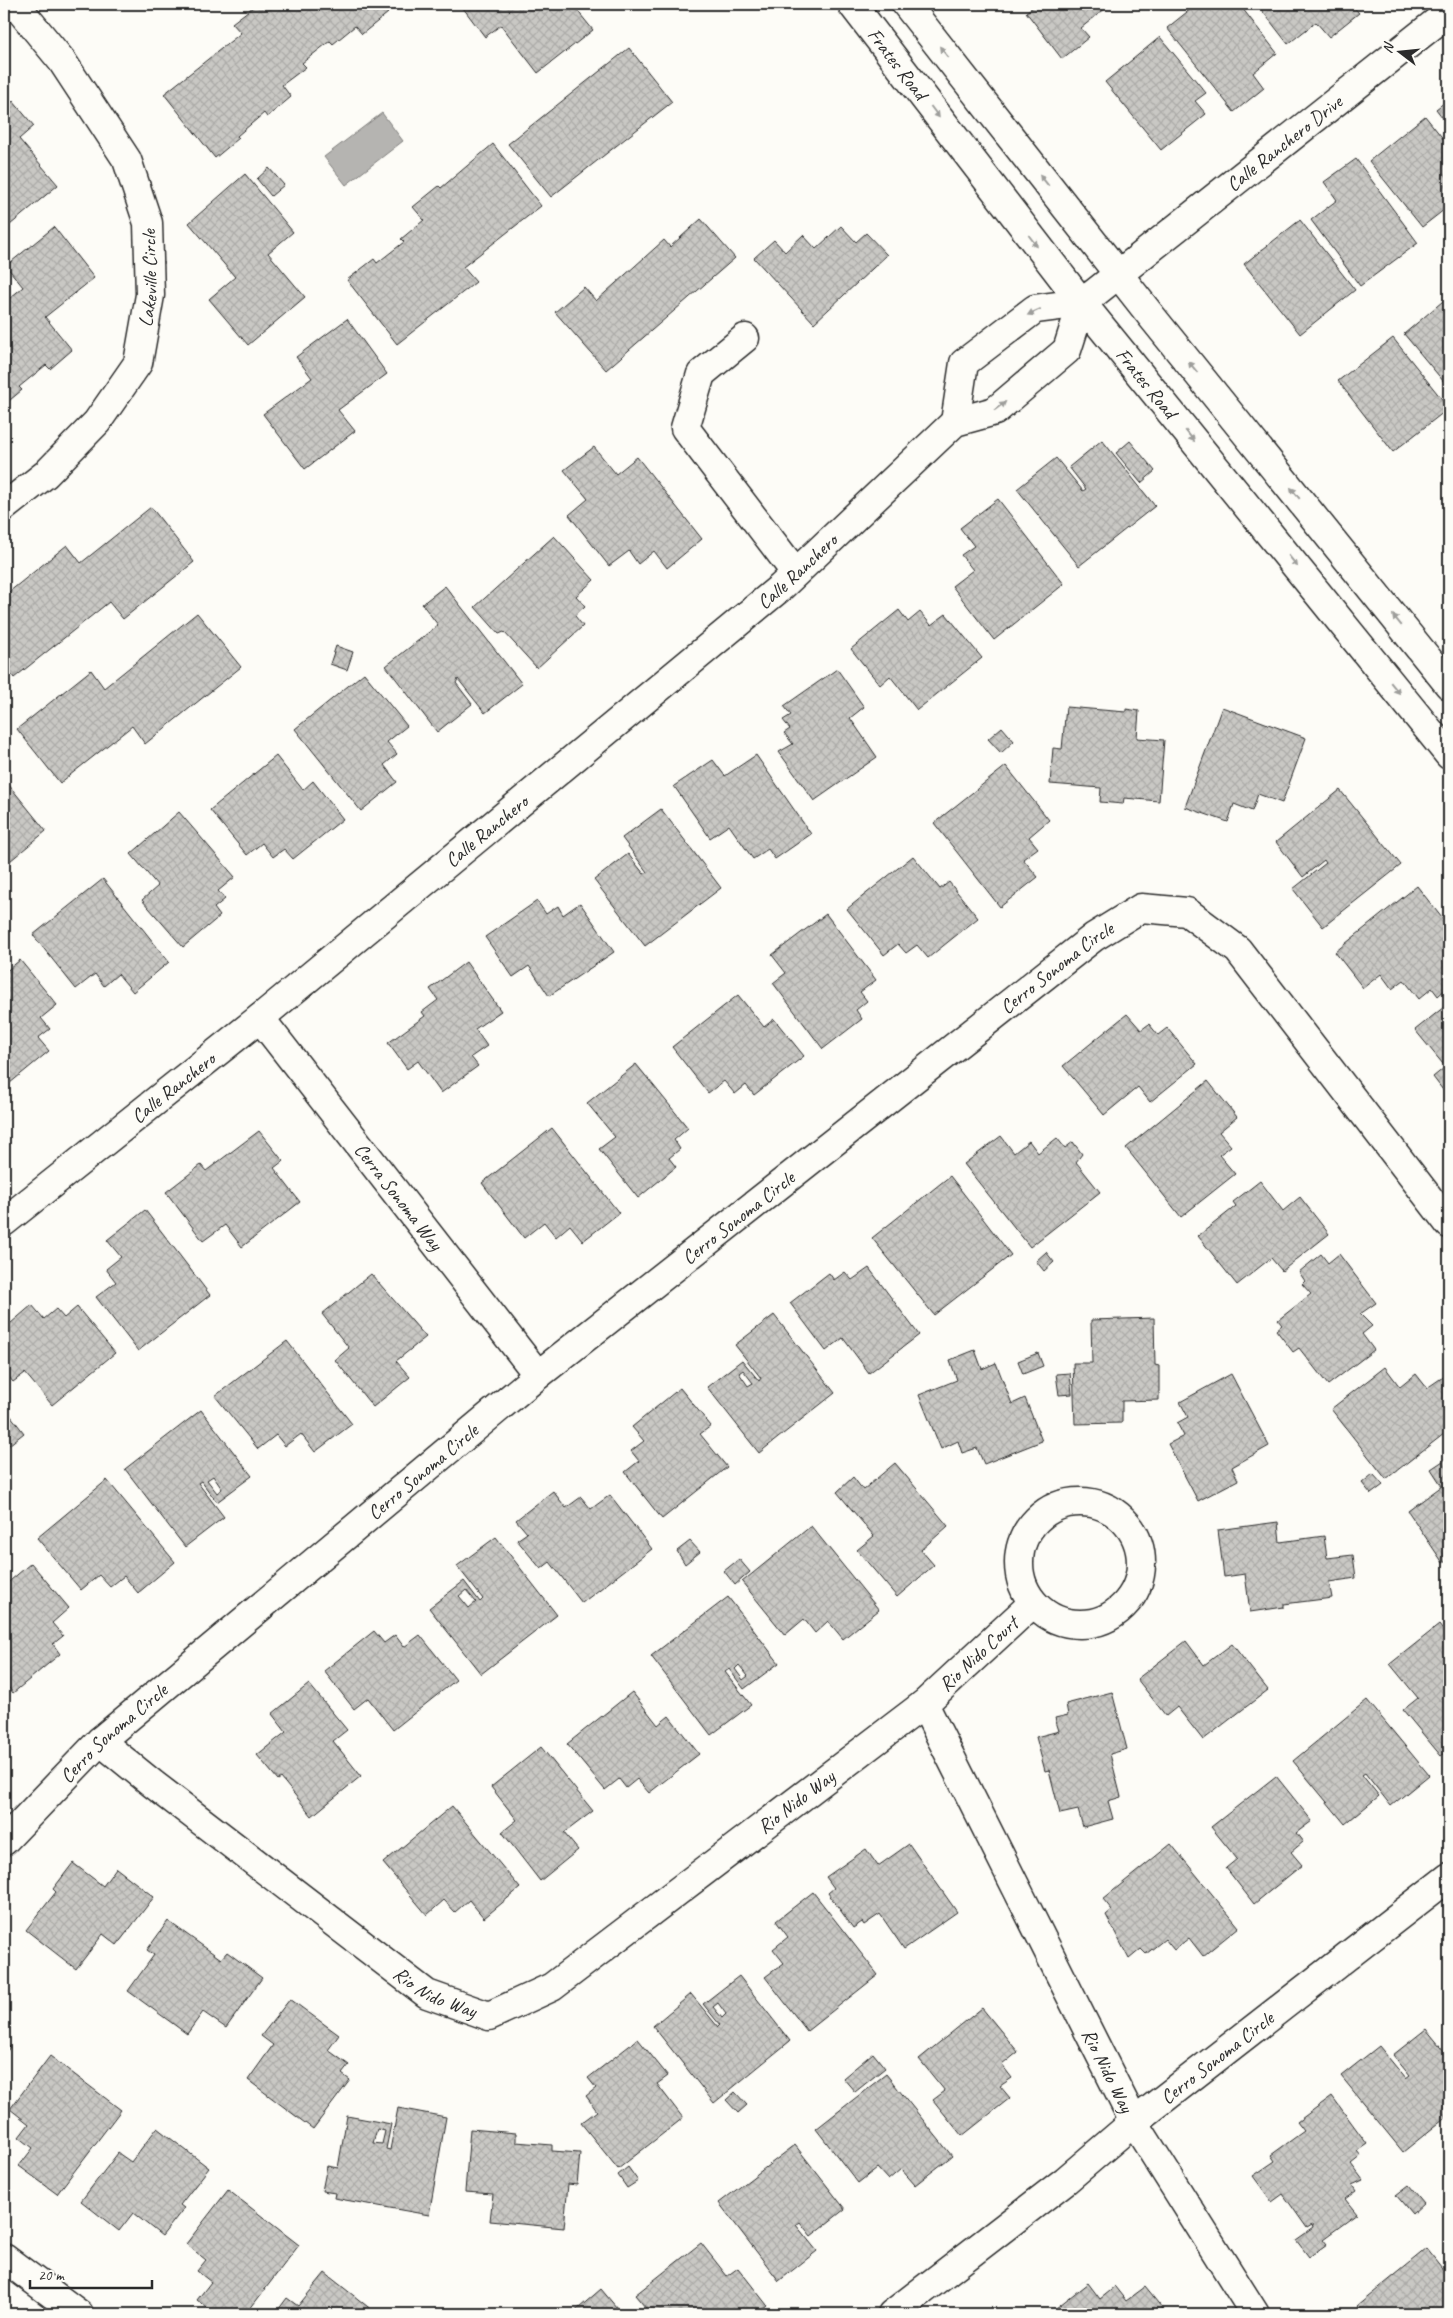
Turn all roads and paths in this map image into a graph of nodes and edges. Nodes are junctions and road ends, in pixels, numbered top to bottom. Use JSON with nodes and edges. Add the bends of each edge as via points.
{"nodes":[{"id":1,"x":15,"y":4,"type":"edge"},
{"id":2,"x":852,"y":4,"type":"edge"},
{"id":3,"x":906,"y":4,"type":"edge"},
{"id":4,"x":1449,"y":12,"type":"edge"},
{"id":5,"x":1118,"y":273,"type":"junction"},
{"id":6,"x":1082,"y":304,"type":"junction"},
{"id":7,"x":745,"y":338,"type":"dead end"},
{"id":8,"x":955,"y":422,"type":"junction"},
{"id":9,"x":4,"y":508,"type":"edge"},
{"id":10,"x":795,"y":572,"type":"junction"},
{"id":11,"x":1449,"y":685,"type":"edge"},
{"id":12,"x":1449,"y":755,"type":"edge"},
{"id":13,"x":260,"y":1018,"type":"junction"},
{"id":14,"x":4,"y":1222,"type":"edge"},
{"id":15,"x":1449,"y":1224,"type":"edge"},
{"id":16,"x":538,"y":1375,"type":"junction"},
{"id":17,"x":1034,"y":1603,"type":"junction"},
{"id":18,"x":924,"y":1704,"type":"junction"},
{"id":19,"x":100,"y":1740,"type":"junction"},
{"id":20,"x":4,"y":1841,"type":"edge"},
{"id":21,"x":1449,"y":1877,"type":"edge"},
{"id":22,"x":1134,"y":2122,"type":"junction"},
{"id":23,"x":4,"y":2258,"type":"edge"},
{"id":24,"x":79,"y":2314,"type":"edge"},
{"id":25,"x":892,"y":2314,"type":"edge"},
{"id":26,"x":1255,"y":2314,"type":"edge"}],
"edges":[{"from":1,"to":9,"type":"street","name":"Lakeville Circle","via":[[62,61],[127,160],[148,223],[150,295],[138,363],[97,422],[46,474]]},
{"from":2,"to":6,"type":"street","name":"Frates Road","one_way":true},
{"from":5,"to":3,"type":"street","one_way":true},
{"from":4,"to":5,"type":"street","name":"Calle Ranchero Drive"},
{"from":5,"to":6,"type":"street"},
{"from":11,"to":5,"type":"street","one_way":true},
{"from":8,"to":6,"type":"street","name":"Calle Ranchero","one_way":true,"via":[[995,411],[1068,350]]},
{"from":6,"to":8,"type":"street","one_way":true,"via":[[1035,309],[964,363]]},
{"from":6,"to":12,"type":"street","name":"Frates Road","one_way":true},
{"from":7,"to":10,"type":"street","via":[[701,374],[685,428]]},
{"from":8,"to":10,"type":"street","name":"Calle Ranchero"},
{"from":10,"to":13,"type":"street","name":"Calle Ranchero","via":[[781,587]]},
{"from":13,"to":14,"type":"street","name":"Calle Ranchero"},
{"from":13,"to":16,"type":"street","name":"Cerra Sonoma Way"},
{"from":15,"to":16,"type":"street","name":"Cerro Sonoma Circle","via":[[1238,950],[1187,912],[1141,908],[1094,937]]},
{"from":16,"to":19,"type":"street","name":"Cerro Sonoma Circle"},
{"from":17,"to":17,"type":"street","name":"Rio Nido Court","via":[[1048,1615],[1065,1622],[1084,1624],[1102,1620],[1118,1610],[1131,1596],[1139,1580],[1138,1542],[1128,1525],[1114,1512],[1096,1503],[1077,1501],[1058,1505],[1041,1515],[1028,1530],[1020,1548],[1018,1568],[1023,1587]]},
{"from":17,"to":18,"type":"street","name":"Rio Nido Court"},
{"from":18,"to":19,"type":"street","name":"Rio Nido Way","via":[[552,1987],[488,2016],[427,1994]]},
{"from":18,"to":22,"type":"street","name":"Rio Nido Way"},
{"from":19,"to":20,"type":"street","name":"Cerro Sonoma Circle"},
{"from":21,"to":22,"type":"street","name":"Cerro Sonoma Circle"},
{"from":22,"to":25,"type":"street","name":"Cerro Sonoma Circle","via":[[1066,2180]]},
{"from":22,"to":26,"type":"street","name":"Rio Nido Way"},
{"from":23,"to":24,"type":"street"}]}
